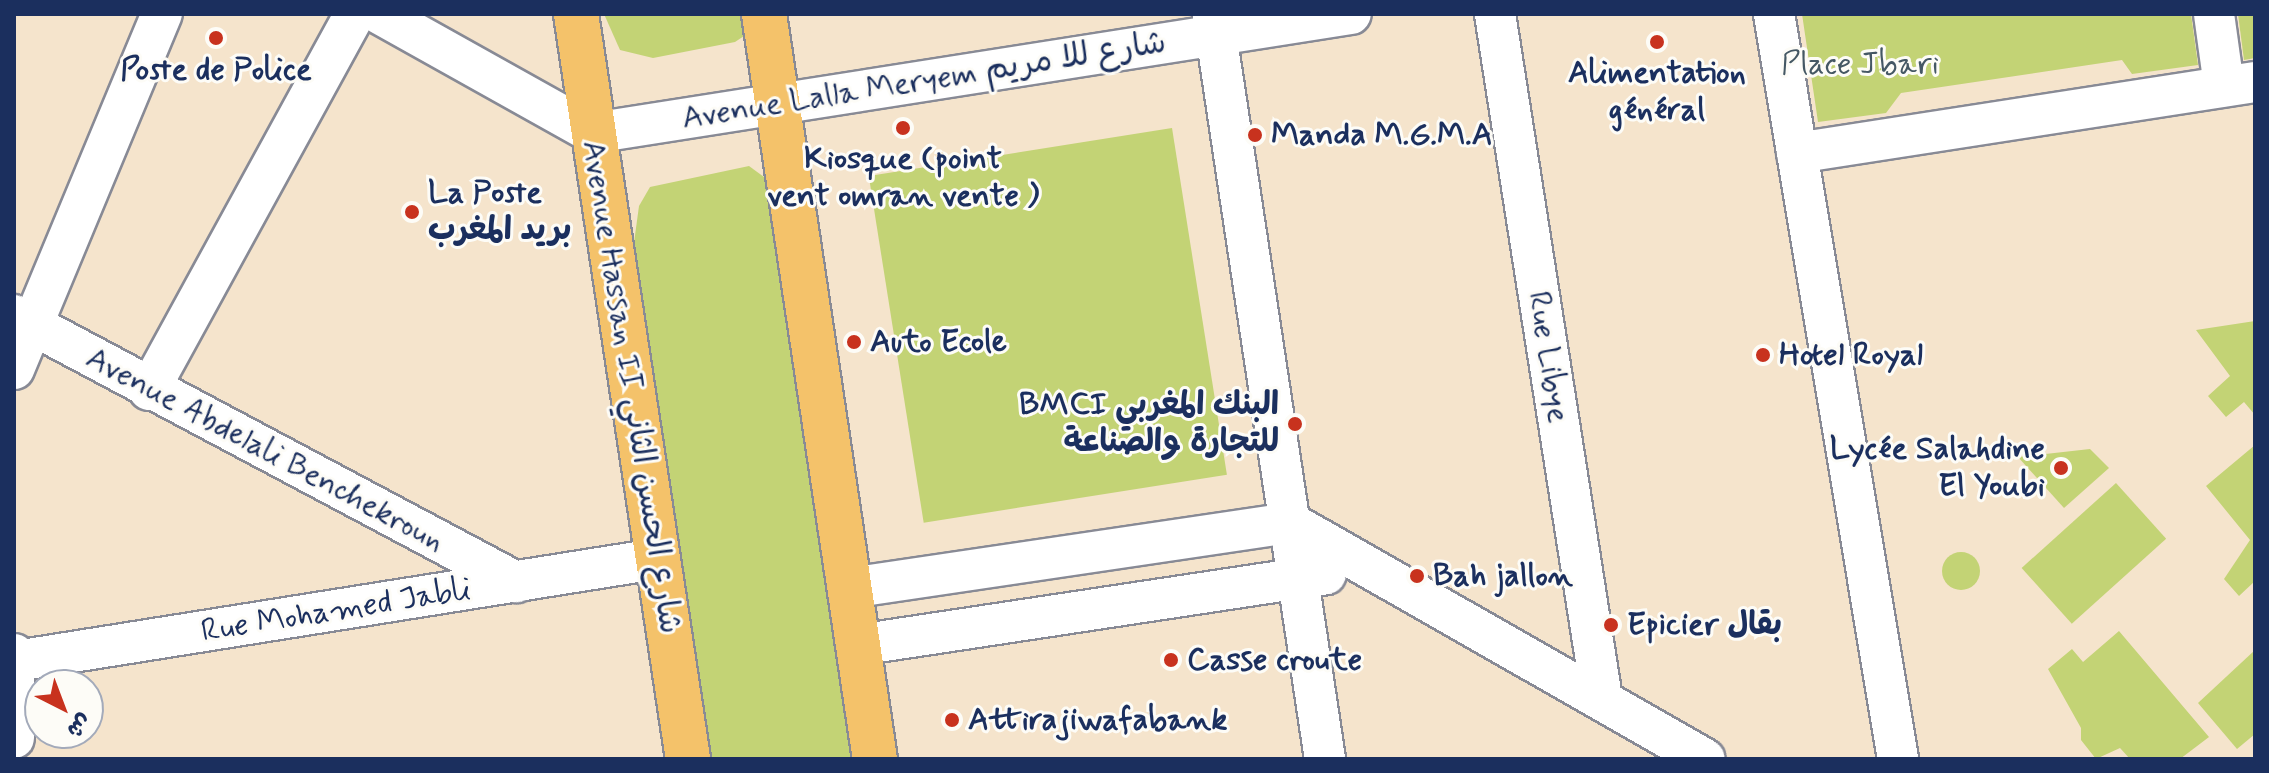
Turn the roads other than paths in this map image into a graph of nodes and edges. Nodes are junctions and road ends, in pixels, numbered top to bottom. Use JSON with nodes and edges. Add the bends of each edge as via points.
{"nodes":[{"id":1,"x":162,"y":14,"type":"edge"},
{"id":2,"x":355,"y":14,"type":"edge"},
{"id":3,"x":380,"y":14,"type":"edge"},
{"id":4,"x":576,"y":14,"type":"edge"},
{"id":5,"x":764,"y":14,"type":"edge"},
{"id":6,"x":1351,"y":14,"type":"edge"},
{"id":7,"x":1495,"y":14,"type":"edge"},
{"id":8,"x":1774,"y":14,"type":"edge"},
{"id":9,"x":2214,"y":14,"type":"edge"},
{"id":10,"x":1215,"y":24,"type":"edge"},
{"id":11,"x":2239,"y":84,"type":"edge"},
{"id":12,"x":778,"y":105,"type":"junction"},
{"id":13,"x":593,"y":133,"type":"junction"},
{"id":14,"x":1797,"y":153,"type":"junction"},
{"id":15,"x":23,"y":320,"type":"edge"},
{"id":16,"x":14,"y":369,"type":"edge"},
{"id":17,"x":149,"y":390,"type":"junction"},
{"id":18,"x":1291,"y":523,"type":"junction"},
{"id":19,"x":656,"y":559,"type":"junction"},
{"id":20,"x":1369,"y":566,"type":"junction"},
{"id":21,"x":1301,"y":579,"type":"junction"},
{"id":22,"x":516,"y":582,"type":"junction"},
{"id":23,"x":849,"y":588,"type":"junction"},
{"id":24,"x":858,"y":645,"type":"junction"},
{"id":25,"x":15,"y":658,"type":"edge"},
{"id":26,"x":1602,"y":699,"type":"junction"},
{"id":27,"x":14,"y":738,"type":"edge"},
{"id":28,"x":688,"y":759,"type":"edge"},
{"id":29,"x":875,"y":759,"type":"edge"},
{"id":30,"x":1325,"y":759,"type":"edge"},
{"id":31,"x":1704,"y":759,"type":"edge"},
{"id":32,"x":1898,"y":759,"type":"edge"}],
"edges":[{"from":1,"to":15,"type":"street"},
{"from":2,"to":17,"type":"street"},
{"from":3,"to":13,"type":"street"},
{"from":4,"to":13,"type":"main road","name":"Avenue Hassan II شارع الحسن الثاني"},
{"from":5,"to":12,"type":"main road"},
{"from":6,"to":10,"type":"street","name":"Avenue Lalla Meryem شارع للا مريم"},
{"from":7,"to":26,"type":"street","name":"Rue Libye"},
{"from":8,"to":14,"type":"street"},
{"from":9,"to":11,"type":"street"},
{"from":10,"to":12,"type":"street","name":"Avenue Lalla Meryem شارع للا مريم"},
{"from":10,"to":18,"type":"street"},
{"from":11,"to":14,"type":"street"},
{"from":12,"to":13,"type":"street","name":"Avenue Lalla Meryem شارع للا مريم"},
{"from":12,"to":23,"type":"main road"},
{"from":13,"to":19,"type":"main road","name":"Avenue Hassan II شارع الحسن الثاني"},
{"from":14,"to":32,"type":"street"},
{"from":15,"to":16,"type":"street"},
{"from":15,"to":17,"type":"street","name":"Avenue Abdelali Benchekroun"},
{"from":17,"to":22,"type":"street","name":"Avenue Abdelali Benchekroun"},
{"from":18,"to":20,"type":"street"},
{"from":18,"to":21,"type":"street"},
{"from":18,"to":23,"type":"street"},
{"from":19,"to":22,"type":"street","name":"Rue Mohamed Jabli"},
{"from":19,"to":28,"type":"main road","name":"Avenue Hassan II شارع الحسن الثاني"},
{"from":20,"to":21,"type":"street"},
{"from":20,"to":26,"type":"street"},
{"from":21,"to":24,"type":"street"},
{"from":21,"to":30,"type":"street"},
{"from":22,"to":25,"type":"street","name":"Rue Mohamed Jabli"},
{"from":23,"to":24,"type":"main road"},
{"from":24,"to":29,"type":"main road"},
{"from":25,"to":27,"type":"street"},
{"from":26,"to":31,"type":"street"}]}
